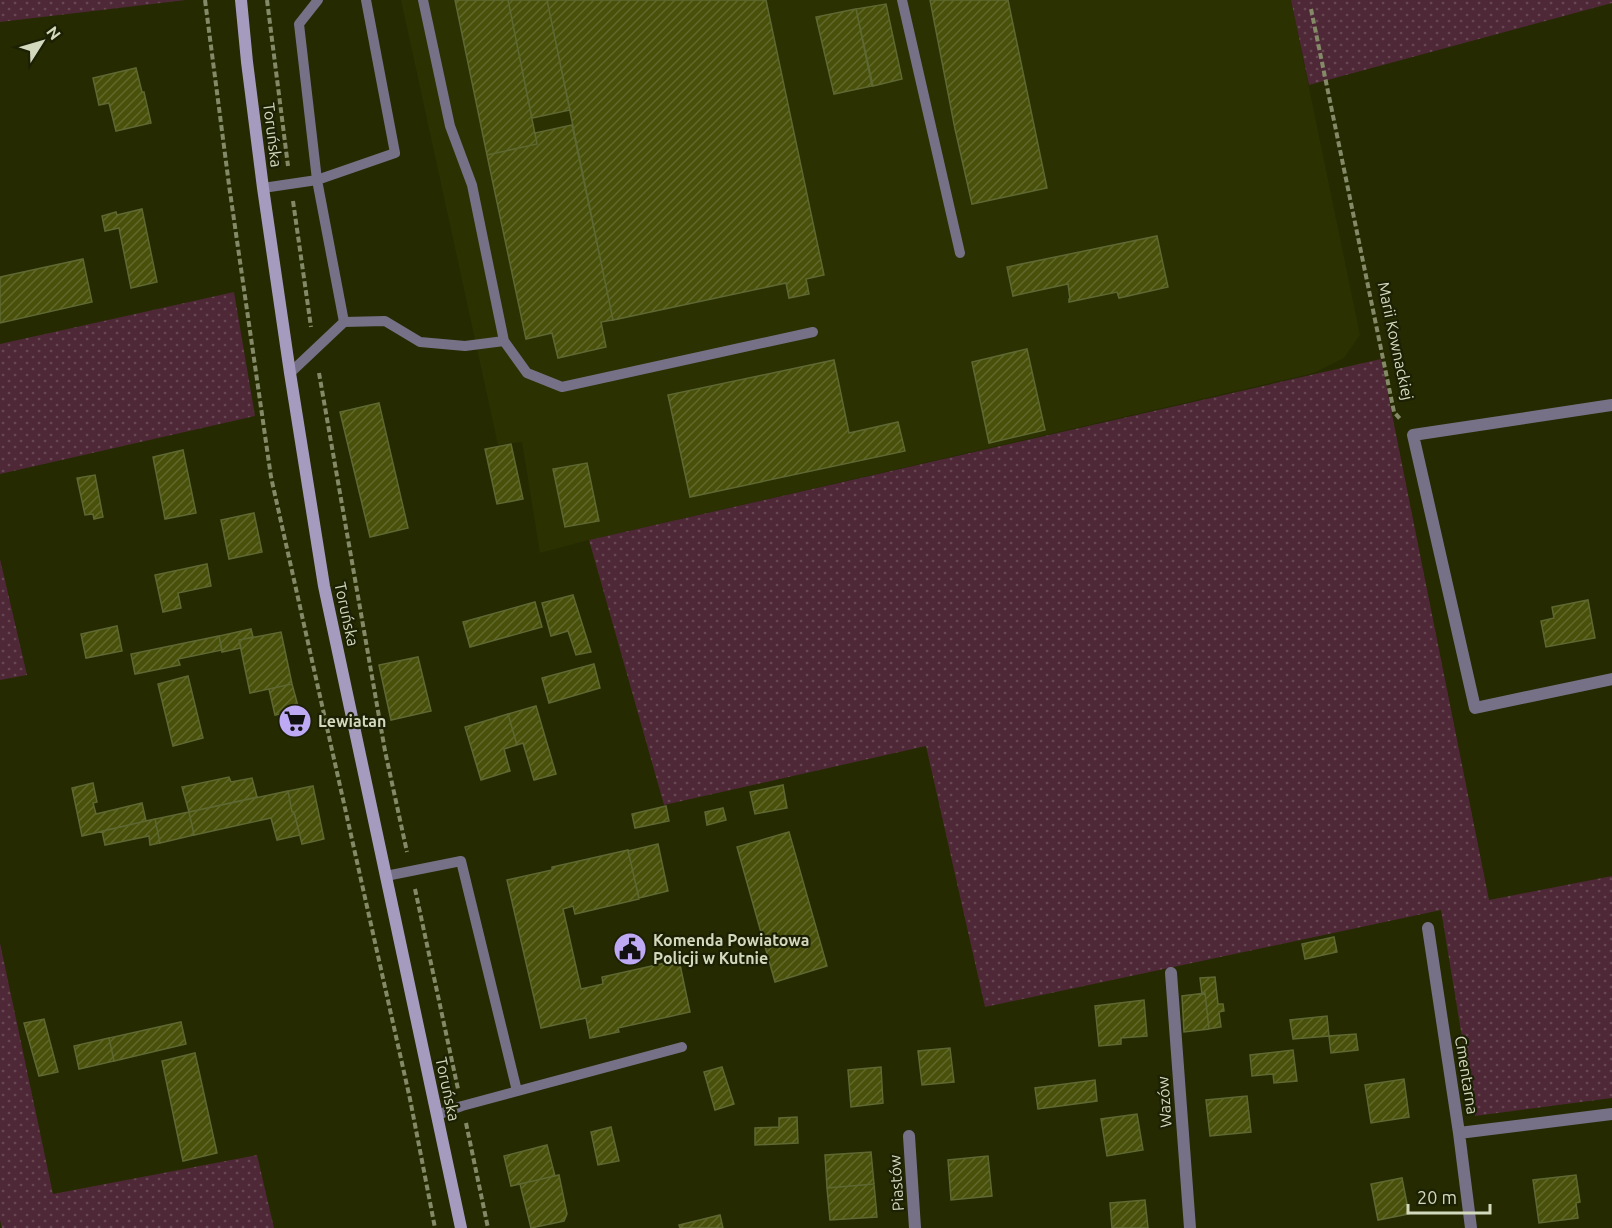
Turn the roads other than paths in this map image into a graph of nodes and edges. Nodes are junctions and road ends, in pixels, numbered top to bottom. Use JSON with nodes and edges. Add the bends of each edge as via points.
{"nodes":[{"id":1,"x":241,"y":0,"type":"edge"},
{"id":2,"x":318,"y":0,"type":"edge"},
{"id":3,"x":366,"y":0,"type":"edge"},
{"id":4,"x":423,"y":0,"type":"edge"},
{"id":5,"x":902,"y":0,"type":"edge"},
{"id":6,"x":317,"y":180,"type":"junction"},
{"id":7,"x":263,"y":188,"type":"junction"},
{"id":8,"x":960,"y":253,"type":"dead end"},
{"id":9,"x":344,"y":322,"type":"junction"},
{"id":10,"x":813,"y":332,"type":"dead end"},
{"id":11,"x":504,"y":341,"type":"junction"},
{"id":12,"x":290,"y":373,"type":"junction"},
{"id":13,"x":1612,"y":405,"type":"edge"},
{"id":14,"x":1612,"y":679,"type":"edge"},
{"id":15,"x":386,"y":876,"type":"junction"},
{"id":16,"x":1428,"y":928,"type":"dead end"},
{"id":17,"x":1171,"y":973,"type":"dead end"},
{"id":18,"x":682,"y":1047,"type":"dead end"},
{"id":19,"x":517,"y":1092,"type":"junction"},
{"id":20,"x":1612,"y":1114,"type":"edge"},
{"id":21,"x":437,"y":1115,"type":"junction"},
{"id":22,"x":1459,"y":1133,"type":"junction"},
{"id":23,"x":909,"y":1136,"type":"dead end"},
{"id":24,"x":461,"y":1228,"type":"edge"},
{"id":25,"x":915,"y":1228,"type":"edge"},
{"id":26,"x":1190,"y":1228,"type":"edge"},
{"id":27,"x":1471,"y":1228,"type":"edge"}],
"edges":[{"from":1,"to":7,"type":"street","name":"Toruńska"},
{"from":2,"to":6,"type":"lane","via":[[299,24]]},
{"from":3,"to":6,"type":"lane","via":[[395,153]]},
{"from":4,"to":11,"type":"lane","via":[[450,126],[472,185]]},
{"from":5,"to":8,"type":"lane"},
{"from":6,"to":7,"type":"lane"},
{"from":6,"to":9,"type":"lane"},
{"from":7,"to":12,"type":"street","name":"Toruńska"},
{"from":9,"to":11,"type":"lane","via":[[385,321],[420,342],[465,346]]},
{"from":9,"to":12,"type":"lane"},
{"from":10,"to":11,"type":"lane","via":[[562,387],[527,373]]},
{"from":12,"to":15,"type":"street","name":"Toruńska","via":[[324,586]]},
{"from":13,"to":14,"type":"street","via":[[1413,435],[1475,708]]},
{"from":15,"to":19,"type":"lane","via":[[461,861]]},
{"from":15,"to":21,"type":"street","name":"Toruńska"},
{"from":16,"to":22,"type":"street","name":"Cmentarna"},
{"from":17,"to":26,"type":"street","name":"Wazów"},
{"from":18,"to":19,"type":"lane"},
{"from":19,"to":21,"type":"lane"},
{"from":20,"to":22,"type":"street"},
{"from":21,"to":24,"type":"street","name":"Toruńska"},
{"from":22,"to":27,"type":"street","name":"Cmentarna"},
{"from":23,"to":25,"type":"street","name":"Piastów"}]}
